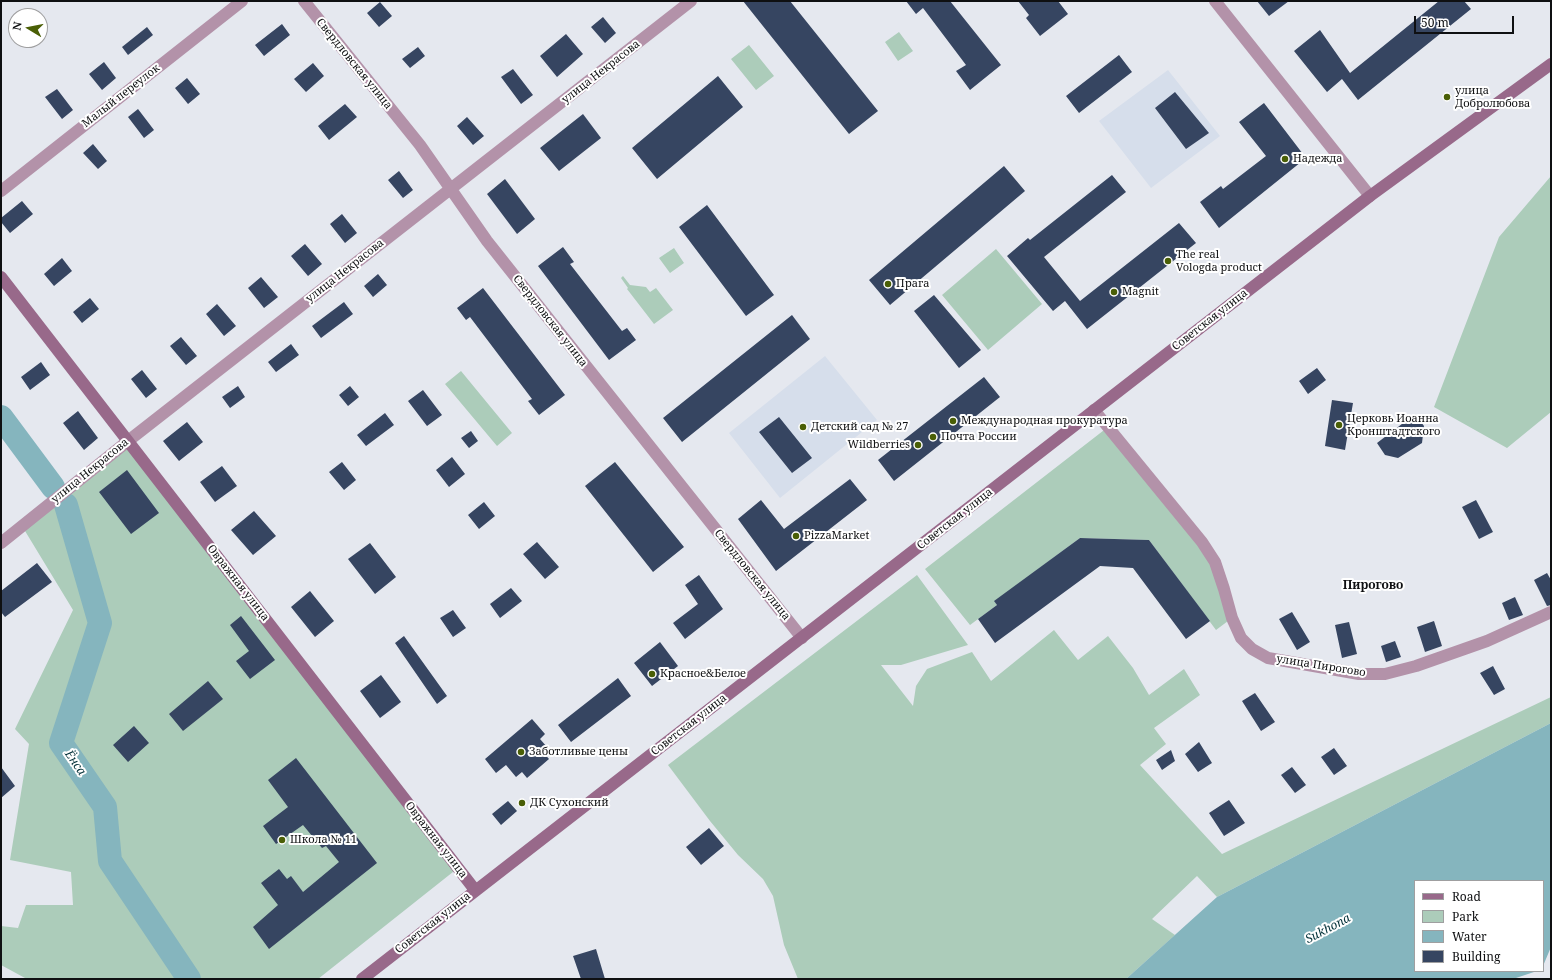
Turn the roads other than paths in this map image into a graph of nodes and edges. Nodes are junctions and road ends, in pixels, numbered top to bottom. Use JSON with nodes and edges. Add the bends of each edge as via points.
{"nodes":[{"id":1,"x":242,"y":1,"type":"edge"},
{"id":2,"x":304,"y":1,"type":"edge"},
{"id":3,"x":691,"y":1,"type":"edge"},
{"id":4,"x":1215,"y":1,"type":"edge"},
{"id":5,"x":1551,"y":64,"type":"edge"},
{"id":6,"x":450,"y":190,"type":"junction"},
{"id":7,"x":1,"y":191,"type":"edge"},
{"id":8,"x":1370,"y":196,"type":"junction"},
{"id":9,"x":1,"y":277,"type":"edge"},
{"id":10,"x":1094,"y":410,"type":"junction"},
{"id":11,"x":128,"y":441,"type":"junction"},
{"id":12,"x":1,"y":543,"type":"edge"},
{"id":13,"x":1551,"y":612,"type":"edge"},
{"id":14,"x":802,"y":638,"type":"junction"},
{"id":15,"x":475,"y":890,"type":"junction"},
{"id":16,"x":362,"y":979,"type":"edge"}],
"edges":[{"from":1,"to":7,"type":"street","name":"Малый переулок"},
{"from":2,"to":6,"type":"street","name":"Свердловская улица","via":[[420,145]]},
{"from":3,"to":6,"type":"street","name":"улица Некрасова"},
{"from":4,"to":8,"type":"street"},
{"from":5,"to":8,"type":"main road","name":"Советская улица"},
{"from":6,"to":11,"type":"street","name":"улица Некрасова"},
{"from":6,"to":14,"type":"street","name":"Свердловская улица","via":[[591,374]]},
{"from":8,"to":10,"type":"main road","name":"Советская улица"},
{"from":9,"to":11,"type":"main road","name":"Овражная улица"},
{"from":10,"to":13,"type":"street","name":"улица Пирогово","via":[[1202,542],[1215,562],[1232,618],[1241,638],[1252,649],[1268,658],[1359,674],[1385,674],[1487,641]]},
{"from":10,"to":14,"type":"main road","name":"Советская улица"},
{"from":11,"to":12,"type":"street","name":"улица Некрасова"},
{"from":11,"to":15,"type":"main road","name":"Овражная улица"},
{"from":14,"to":15,"type":"main road","name":"Советская улица"},
{"from":15,"to":16,"type":"main road","name":"Советская улица"}]}
